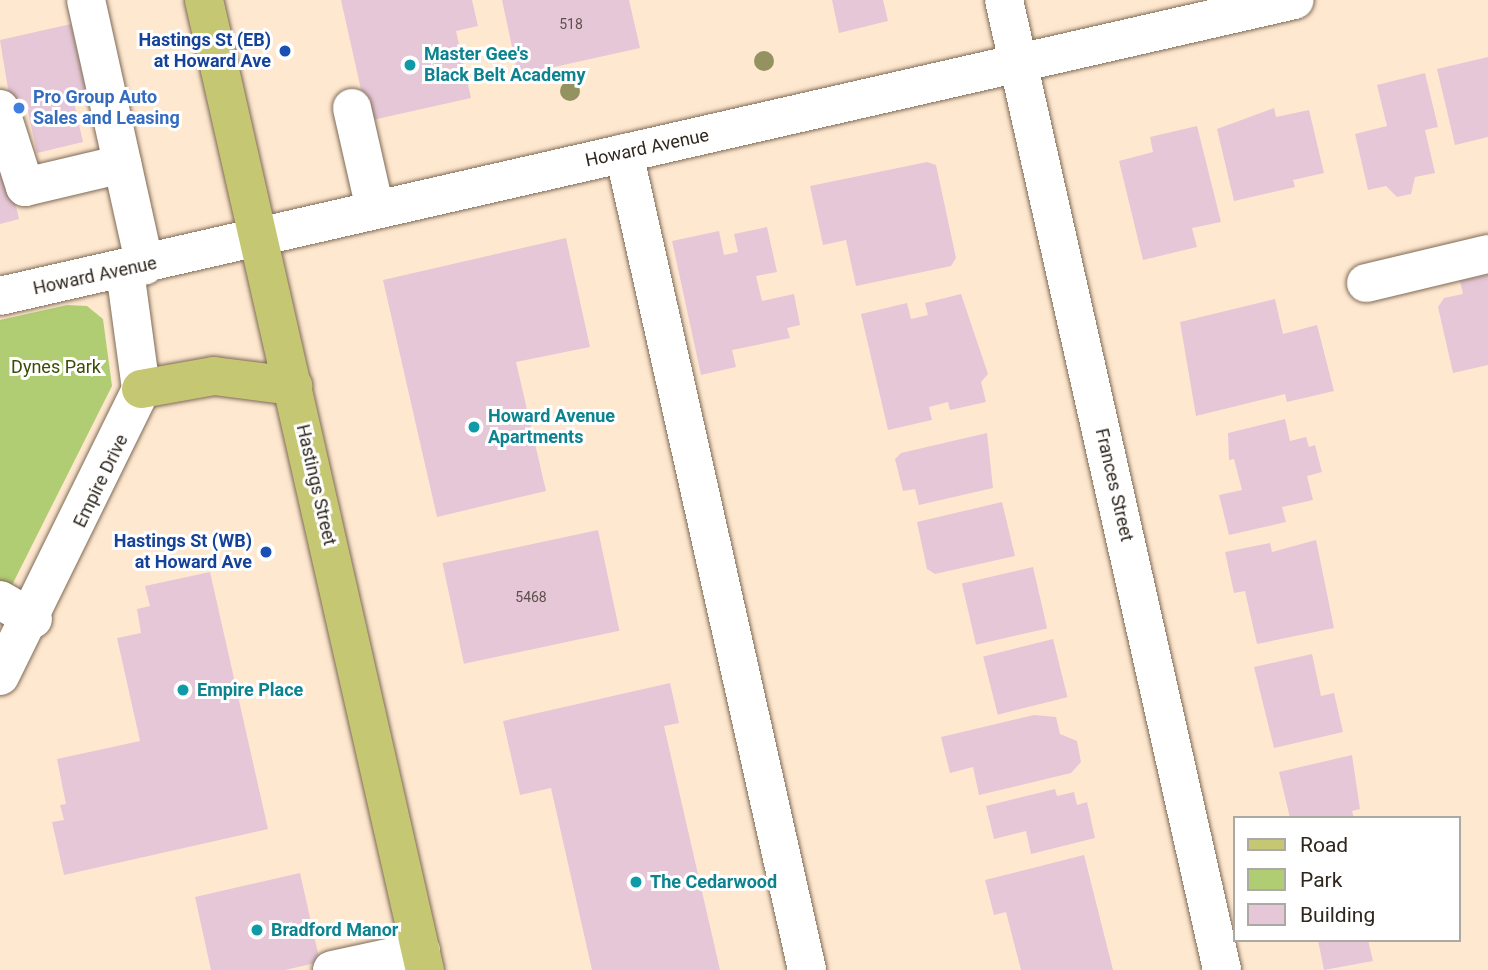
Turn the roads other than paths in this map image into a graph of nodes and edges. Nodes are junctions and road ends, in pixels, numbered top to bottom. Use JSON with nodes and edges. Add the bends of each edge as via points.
{"nodes":[{"id":1,"x":86,"y":0,"type":"edge"},
{"id":2,"x":204,"y":0,"type":"edge"},
{"id":3,"x":1004,"y":0,"type":"edge"},
{"id":4,"x":1295,"y":0,"type":"edge"},
{"id":5,"x":1018,"y":64,"type":"junction"},
{"id":6,"x":352,"y":108,"type":"dead end"},
{"id":7,"x":0,"y":109,"type":"edge"},
{"id":8,"x":624,"y":153,"type":"junction"},
{"id":9,"x":122,"y":164,"type":"junction"},
{"id":10,"x":375,"y":209,"type":"junction"},
{"id":11,"x":258,"y":235,"type":"junction"},
{"id":12,"x":1488,"y":254,"type":"edge"},
{"id":13,"x":135,"y":268,"type":"junction"},
{"id":14,"x":1366,"y":282,"type":"dead end"},
{"id":15,"x":0,"y":296,"type":"edge"},
{"id":16,"x":293,"y":386,"type":"junction"},
{"id":17,"x":141,"y":389,"type":"junction"},
{"id":18,"x":0,"y":600,"type":"edge"},
{"id":19,"x":33,"y":619,"type":"junction"},
{"id":20,"x":0,"y":676,"type":"edge"},
{"id":21,"x":423,"y":960,"type":"edge"},
{"id":22,"x":332,"y":970,"type":"edge"},
{"id":23,"x":807,"y":970,"type":"edge"},
{"id":24,"x":1222,"y":970,"type":"edge"}],
"edges":[{"from":1,"to":9,"type":"street"},
{"from":2,"to":11,"type":"main road","name":"Hastings Street"},
{"from":3,"to":5,"type":"street","name":"Frances Street"},
{"from":4,"to":5,"type":"street","name":"Howard Avenue"},
{"from":5,"to":8,"type":"street","name":"Howard Avenue"},
{"from":5,"to":24,"type":"street","name":"Frances Street"},
{"from":6,"to":10,"type":"street"},
{"from":7,"to":9,"type":"street","via":[[25,187]]},
{"from":8,"to":10,"type":"street","name":"Howard Avenue"},
{"from":8,"to":23,"type":"street"},
{"from":9,"to":13,"type":"street"},
{"from":10,"to":11,"type":"street","name":"Howard Avenue"},
{"from":11,"to":13,"type":"street","name":"Howard Avenue"},
{"from":11,"to":16,"type":"main road","name":"Hastings Street"},
{"from":12,"to":14,"type":"street"},
{"from":13,"to":15,"type":"street","name":"Howard Avenue"},
{"from":13,"to":17,"type":"street"},
{"from":16,"to":17,"type":"main road","via":[[214,376]]},
{"from":16,"to":21,"type":"main road","name":"Hastings Street"},
{"from":17,"to":19,"type":"street","name":"Empire Drive"},
{"from":18,"to":19,"type":"street"},
{"from":19,"to":20,"type":"street","name":"Empire Drive"},
{"from":21,"to":22,"type":"street"}]}
